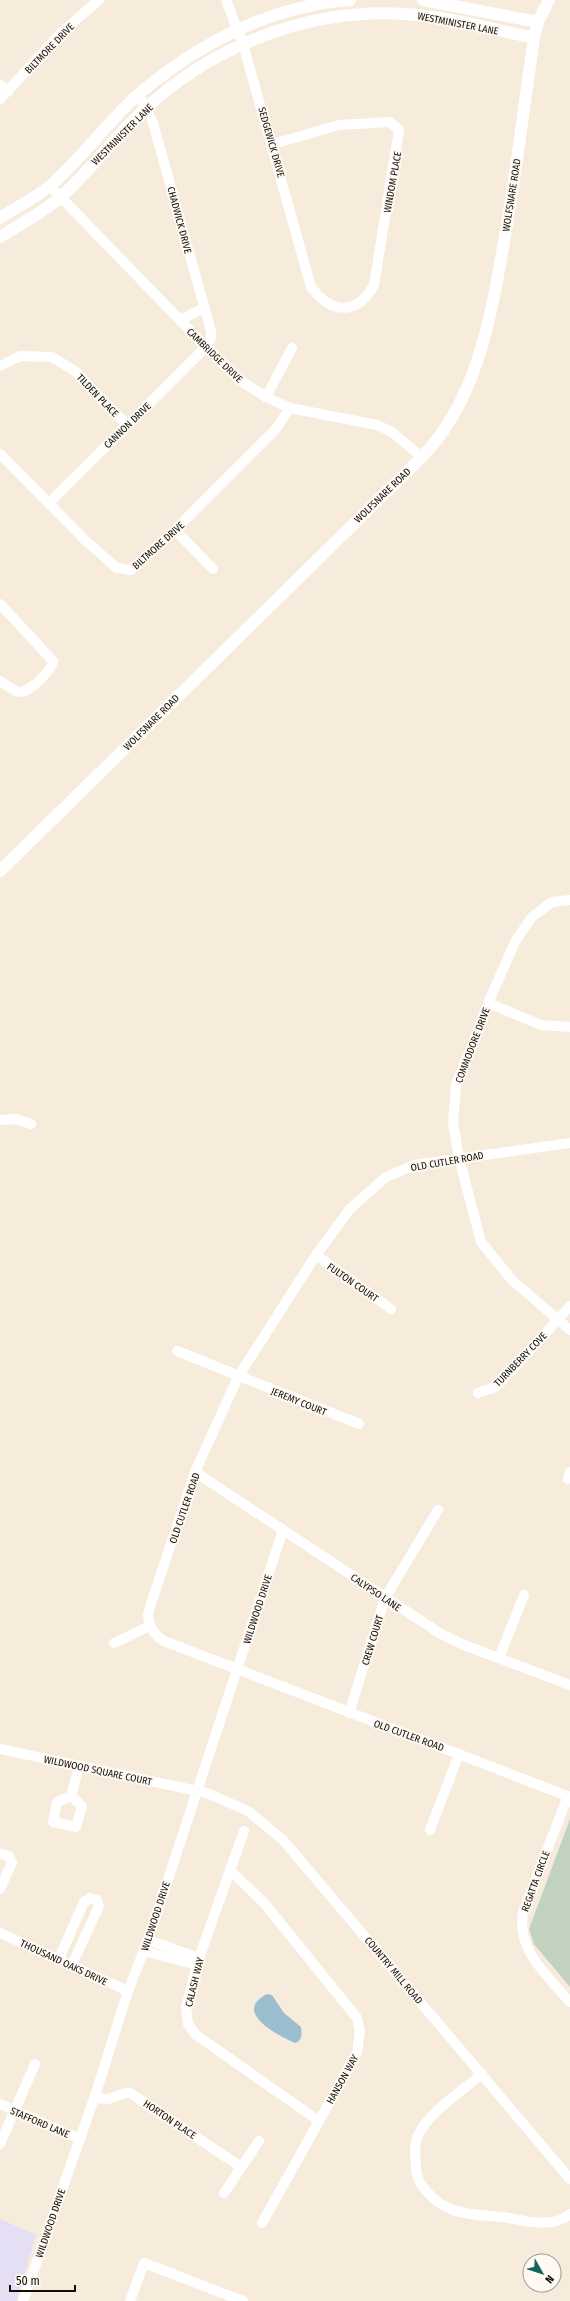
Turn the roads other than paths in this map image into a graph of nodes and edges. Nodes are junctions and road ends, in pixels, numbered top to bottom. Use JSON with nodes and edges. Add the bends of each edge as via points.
{"nodes":[{"id":1,"x":99,"y":0,"type":"edge"},
{"id":2,"x":226,"y":0,"type":"edge"},
{"id":3,"x":350,"y":0,"type":"edge"},
{"id":4,"x":423,"y":0,"type":"edge"},
{"id":5,"x":549,"y":0,"type":"edge"},
{"id":6,"x":538,"y":22,"type":"junction"},
{"id":7,"x":238,"y":29,"type":"junction"},
{"id":8,"x":534,"y":38,"type":"junction"},
{"id":9,"x":243,"y":44,"type":"junction"},
{"id":10,"x":0,"y":85,"type":"edge"},
{"id":11,"x":9,"y":91,"type":"junction"},
{"id":12,"x":139,"y":94,"type":"junction"},
{"id":13,"x":0,"y":99,"type":"edge"},
{"id":14,"x":146,"y":108,"type":"junction"},
{"id":15,"x":273,"y":144,"type":"junction"},
{"id":16,"x":50,"y":186,"type":"junction"},
{"id":17,"x":61,"y":197,"type":"junction"},
{"id":18,"x":0,"y":218,"type":"edge"},
{"id":19,"x":0,"y":237,"type":"edge"},
{"id":20,"x":311,"y":287,"type":"joint"},
{"id":21,"x":204,"y":308,"type":"junction"},
{"id":22,"x":180,"y":320,"type":"junction"},
{"id":23,"x":206,"y":347,"type":"junction"},
{"id":24,"x":292,"y":348,"type":"dead end"},
{"id":25,"x":0,"y":366,"type":"edge"},
{"id":26,"x":266,"y":397,"type":"junction"},
{"id":27,"x":290,"y":408,"type":"junction"},
{"id":28,"x":127,"y":425,"type":"junction"},
{"id":29,"x":0,"y":454,"type":"edge"},
{"id":30,"x":422,"y":457,"type":"junction"},
{"id":31,"x":48,"y":503,"type":"junction"},
{"id":32,"x":175,"y":530,"type":"junction"},
{"id":33,"x":213,"y":569,"type":"dead end"},
{"id":34,"x":0,"y":604,"type":"edge"},
{"id":35,"x":0,"y":682,"type":"edge"},
{"id":36,"x":0,"y":871,"type":"edge"},
{"id":37,"x":570,"y":900,"type":"edge"},
{"id":38,"x":488,"y":1003,"type":"junction"},
{"id":39,"x":570,"y":1027,"type":"edge"},
{"id":40,"x":0,"y":1120,"type":"edge"},
{"id":41,"x":30,"y":1124,"type":"dead end"},
{"id":42,"x":570,"y":1143,"type":"edge"},
{"id":43,"x":459,"y":1158,"type":"junction"},
{"id":44,"x":316,"y":1255,"type":"junction"},
{"id":45,"x":570,"y":1306,"type":"edge"},
{"id":46,"x":391,"y":1309,"type":"dead end"},
{"id":47,"x":558,"y":1320,"type":"junction"},
{"id":48,"x":570,"y":1330,"type":"edge"},
{"id":49,"x":177,"y":1351,"type":"dead end"},
{"id":50,"x":238,"y":1377,"type":"junction"},
{"id":51,"x":478,"y":1393,"type":"dead end"},
{"id":52,"x":359,"y":1424,"type":"dead end"},
{"id":53,"x":195,"y":1472,"type":"junction"},
{"id":54,"x":438,"y":1510,"type":"dead end"},
{"id":55,"x":283,"y":1530,"type":"junction"},
{"id":56,"x":524,"y":1595,"type":"dead end"},
{"id":57,"x":385,"y":1598,"type":"junction"},
{"id":58,"x":150,"y":1626,"type":"junction"},
{"id":59,"x":114,"y":1643,"type":"dead end"},
{"id":60,"x":499,"y":1658,"type":"junction"},
{"id":61,"x":237,"y":1669,"type":"junction"},
{"id":62,"x":570,"y":1685,"type":"edge"},
{"id":63,"x":349,"y":1713,"type":"junction"},
{"id":64,"x":0,"y":1749,"type":"edge"},
{"id":65,"x":459,"y":1754,"type":"junction"},
{"id":66,"x":79,"y":1767,"type":"junction"},
{"id":67,"x":196,"y":1791,"type":"junction"},
{"id":68,"x":71,"y":1796,"type":"dead end"},
{"id":69,"x":569,"y":1796,"type":"edge"},
{"id":70,"x":430,"y":1830,"type":"dead end"},
{"id":71,"x":244,"y":1831,"type":"dead end"},
{"id":72,"x":0,"y":1854,"type":"edge"},
{"id":73,"x":230,"y":1870,"type":"junction"},
{"id":74,"x":0,"y":1889,"type":"edge"},
{"id":75,"x":0,"y":1933,"type":"edge"},
{"id":76,"x":148,"y":1940,"type":"junction"},
{"id":77,"x":144,"y":1951,"type":"junction"},
{"id":78,"x":59,"y":1959,"type":"junction"},
{"id":79,"x":198,"y":1961,"type":"junction"},
{"id":80,"x":72,"y":1965,"type":"junction"},
{"id":81,"x":128,"y":1992,"type":"junction"},
{"id":82,"x":570,"y":2002,"type":"edge"},
{"id":83,"x":35,"y":2064,"type":"dead end"},
{"id":84,"x":482,"y":2074,"type":"junction"},
{"id":85,"x":94,"y":2098,"type":"junction"},
{"id":86,"x":0,"y":2104,"type":"edge"},
{"id":87,"x":15,"y":2111,"type":"junction"},
{"id":88,"x":319,"y":2121,"type":"junction"},
{"id":89,"x":80,"y":2139,"type":"junction"},
{"id":90,"x":259,"y":2141,"type":"dead end"},
{"id":91,"x":0,"y":2144,"type":"edge"},
{"id":92,"x":241,"y":2167,"type":"junction"},
{"id":93,"x":570,"y":2179,"type":"edge"},
{"id":94,"x":224,"y":2193,"type":"dead end"},
{"id":95,"x":570,"y":2214,"type":"edge"},
{"id":96,"x":262,"y":2223,"type":"dead end"},
{"id":97,"x":23,"y":2301,"type":"edge"},
{"id":98,"x":130,"y":2301,"type":"edge"},
{"id":99,"x":243,"y":2301,"type":"edge"}],
"edges":[{"from":1,"to":11,"type":"street","name":"BILTMORE DRIVE","via":[[63,31]]},
{"from":2,"to":7,"type":"street","name":"SEDGEWICK DRIVE"},
{"from":3,"to":7,"type":"street","name":"WESTMINISTER LANE","via":[[281,13]]},
{"from":4,"to":6,"type":"street","name":"WESTMINISTER LANE"},
{"from":5,"to":6,"type":"street","name":"WOLFSNARE ROAD"},
{"from":6,"to":8,"type":"street","name":"WOLFSNARE ROAD"},
{"from":7,"to":9,"type":"street","name":"SEDGEWICK DRIVE"},
{"from":7,"to":12,"type":"street","name":"WESTMINISTER LANE","via":[[184,58]]},
{"from":8,"to":9,"type":"street","name":"WESTMINISTER LANE","via":[[420,15],[366,14],[312,21],[275,30]]},
{"from":8,"to":30,"type":"street","name":"WOLFSNARE ROAD","via":[[511,204],[492,306],[481,348],[465,390],[444,430]]},
{"from":9,"to":14,"type":"street","name":"WESTMINISTER LANE","via":[[195,70]]},
{"from":9,"to":15,"type":"street","name":"SEDGEWICK DRIVE"},
{"from":10,"to":11,"type":"street"},
{"from":11,"to":13,"type":"street","name":"BILTMORE DRIVE"},
{"from":12,"to":14,"type":"street","name":"CHADWICK DRIVE"},
{"from":12,"to":16,"type":"street","name":"WESTMINISTER LANE"},
{"from":14,"to":17,"type":"street","name":"WESTMINISTER LANE"},
{"from":14,"to":21,"type":"street","name":"CHADWICK DRIVE","via":[[162,152]]},
{"from":15,"to":20,"type":"street","name":"SEDGEWICK DRIVE"},
{"from":15,"to":20,"type":"street","name":"WINDOM PLACE","via":[[339,125],[390,122],[399,130],[374,285],[368,296],[359,304],[344,308],[327,303]]},
{"from":16,"to":17,"type":"street","name":"CAMBRIDGE DRIVE"},
{"from":16,"to":18,"type":"street","name":"WESTMINISTER LANE"},
{"from":17,"to":19,"type":"street","name":"WESTMINISTER LANE"},
{"from":17,"to":22,"type":"street","name":"CAMBRIDGE DRIVE"},
{"from":21,"to":22,"type":"street"},
{"from":21,"to":23,"type":"street","name":"CHADWICK DRIVE","via":[[211,331],[211,338]]},
{"from":22,"to":23,"type":"street","name":"CAMBRIDGE DRIVE"},
{"from":23,"to":26,"type":"street","name":"CAMBRIDGE DRIVE","via":[[244,383]]},
{"from":23,"to":28,"type":"street","name":"CANNON DRIVE"},
{"from":24,"to":26,"type":"street"},
{"from":25,"to":28,"type":"street","name":"TILDEN PLACE","via":[[20,356],[52,357],[75,371]]},
{"from":26,"to":27,"type":"street","name":"CAMBRIDGE DRIVE"},
{"from":27,"to":30,"type":"street","name":"CAMBRIDGE DRIVE","via":[[377,425],[392,432]]},
{"from":27,"to":32,"type":"street","name":"BILTMORE DRIVE","via":[[275,430]]},
{"from":28,"to":31,"type":"street","name":"CANNON DRIVE"},
{"from":29,"to":31,"type":"street","name":"BILTMORE DRIVE"},
{"from":30,"to":36,"type":"street","name":"WOLFSNARE ROAD"},
{"from":31,"to":32,"type":"street","name":"BILTMORE DRIVE","via":[[112,564],[123,570],[131,570]]},
{"from":32,"to":33,"type":"street"},
{"from":34,"to":35,"type":"street","via":[[54,661],[52,668],[28,690],[17,692]]},
{"from":37,"to":38,"type":"street","name":"COMMODORE DRIVE","via":[[552,902],[532,917],[516,940]]},
{"from":38,"to":39,"type":"street","via":[[541,1025]]},
{"from":38,"to":43,"type":"street","name":"COMMODORE DRIVE","via":[[456,1084],[453,1123]]},
{"from":40,"to":41,"type":"street","via":[[16,1119]]},
{"from":42,"to":43,"type":"street","name":"OLD CUTLER ROAD"},
{"from":43,"to":44,"type":"street","name":"OLD CUTLER ROAD","via":[[414,1165],[386,1177],[350,1209]]},
{"from":43,"to":47,"type":"street","name":"COMMODORE DRIVE","via":[[481,1242],[512,1280]]},
{"from":44,"to":46,"type":"street","name":"FULTON COURT"},
{"from":44,"to":50,"type":"street","name":"OLD CUTLER ROAD"},
{"from":45,"to":47,"type":"street","name":"TURNBERRY COVE"},
{"from":47,"to":48,"type":"street","name":"COMMODORE DRIVE"},
{"from":47,"to":51,"type":"street","name":"TURNBERRY COVE","via":[[495,1387]]},
{"from":49,"to":50,"type":"street","name":"JEREMY COURT"},
{"from":50,"to":52,"type":"street","name":"JEREMY COURT"},
{"from":50,"to":53,"type":"street","name":"OLD CUTLER ROAD"},
{"from":53,"to":55,"type":"street","name":"CALYPSO LANE"},
{"from":53,"to":58,"type":"street","name":"OLD CUTLER ROAD","via":[[148,1613]]},
{"from":54,"to":57,"type":"street","name":"CREW COURT"},
{"from":55,"to":57,"type":"street","name":"CALYPSO LANE"},
{"from":55,"to":61,"type":"street","name":"WILDWOOD DRIVE"},
{"from":56,"to":60,"type":"street"},
{"from":57,"to":60,"type":"street","name":"CALYPSO LANE","via":[[442,1634]]},
{"from":57,"to":63,"type":"street","name":"CREW COURT"},
{"from":58,"to":59,"type":"street"},
{"from":58,"to":61,"type":"street","name":"OLD CUTLER ROAD","via":[[164,1641]]},
{"from":60,"to":62,"type":"street","name":"CALYPSO LANE"},
{"from":61,"to":63,"type":"street","name":"OLD CUTLER ROAD"},
{"from":61,"to":67,"type":"street","name":"WILDWOOD DRIVE"},
{"from":63,"to":65,"type":"street","name":"OLD CUTLER ROAD"},
{"from":64,"to":66,"type":"street","name":"WILDWOOD SQUARE COURT"},
{"from":65,"to":69,"type":"street","name":"OLD CUTLER ROAD"},
{"from":65,"to":70,"type":"street"},
{"from":66,"to":67,"type":"street","name":"WILDWOOD SQUARE COURT"},
{"from":66,"to":68,"type":"street"},
{"from":67,"to":76,"type":"street","name":"WILDWOOD DRIVE"},
{"from":67,"to":84,"type":"street","name":"COUNTRY MILL ROAD","via":[[220,1798],[248,1811],[283,1840]]},
{"from":69,"to":82,"type":"street","name":"REGATTA CIRCLE","via":[[521,1922],[524,1942],[529,1953]]},
{"from":71,"to":73,"type":"street","name":"CALASH WAY"},
{"from":72,"to":74,"type":"street","via":[[9,1856],[12,1863]]},
{"from":73,"to":79,"type":"street","name":"CALASH WAY"},
{"from":73,"to":88,"type":"street","name":"HANSON WAY","via":[[265,1904],[357,2018],[360,2031],[357,2054]]},
{"from":75,"to":78,"type":"street","name":"THOUSAND OAKS DRIVE"},
{"from":76,"to":77,"type":"street","name":"WILDWOOD DRIVE"},
{"from":76,"to":79,"type":"street"},
{"from":77,"to":79,"type":"street"},
{"from":77,"to":81,"type":"street","name":"WILDWOOD DRIVE"},
{"from":78,"to":80,"type":"street","name":"THOUSAND OAKS DRIVE"},
{"from":78,"to":80,"type":"street","via":[[84,1902],[94,1898],[99,1906]]},
{"from":79,"to":88,"type":"street","name":"CALASH WAY","via":[[186,2007],[188,2024],[196,2035]]},
{"from":80,"to":81,"type":"street","name":"THOUSAND OAKS DRIVE"},
{"from":81,"to":85,"type":"street","name":"WILDWOOD DRIVE"},
{"from":83,"to":87,"type":"street"},
{"from":84,"to":93,"type":"street","name":"COUNTRY MILL ROAD"},
{"from":84,"to":95,"type":"street","via":[[441,2109],[421,2131],[415,2150],[416,2179],[436,2202],[452,2210],[534,2222],[548,2222]]},
{"from":85,"to":89,"type":"street","name":"WILDWOOD DRIVE"},
{"from":85,"to":92,"type":"street","name":"HORTON PLACE","via":[[108,2099],[130,2093]]},
{"from":86,"to":87,"type":"street","name":"STAFFORD LANE"},
{"from":87,"to":89,"type":"street","name":"STAFFORD LANE"},
{"from":87,"to":91,"type":"street"},
{"from":88,"to":96,"type":"street","name":"HANSON WAY"},
{"from":89,"to":97,"type":"street","name":"WILDWOOD DRIVE"},
{"from":90,"to":92,"type":"street"},
{"from":92,"to":94,"type":"street"},
{"from":98,"to":99,"type":"street","via":[[144,2263]]}]}
